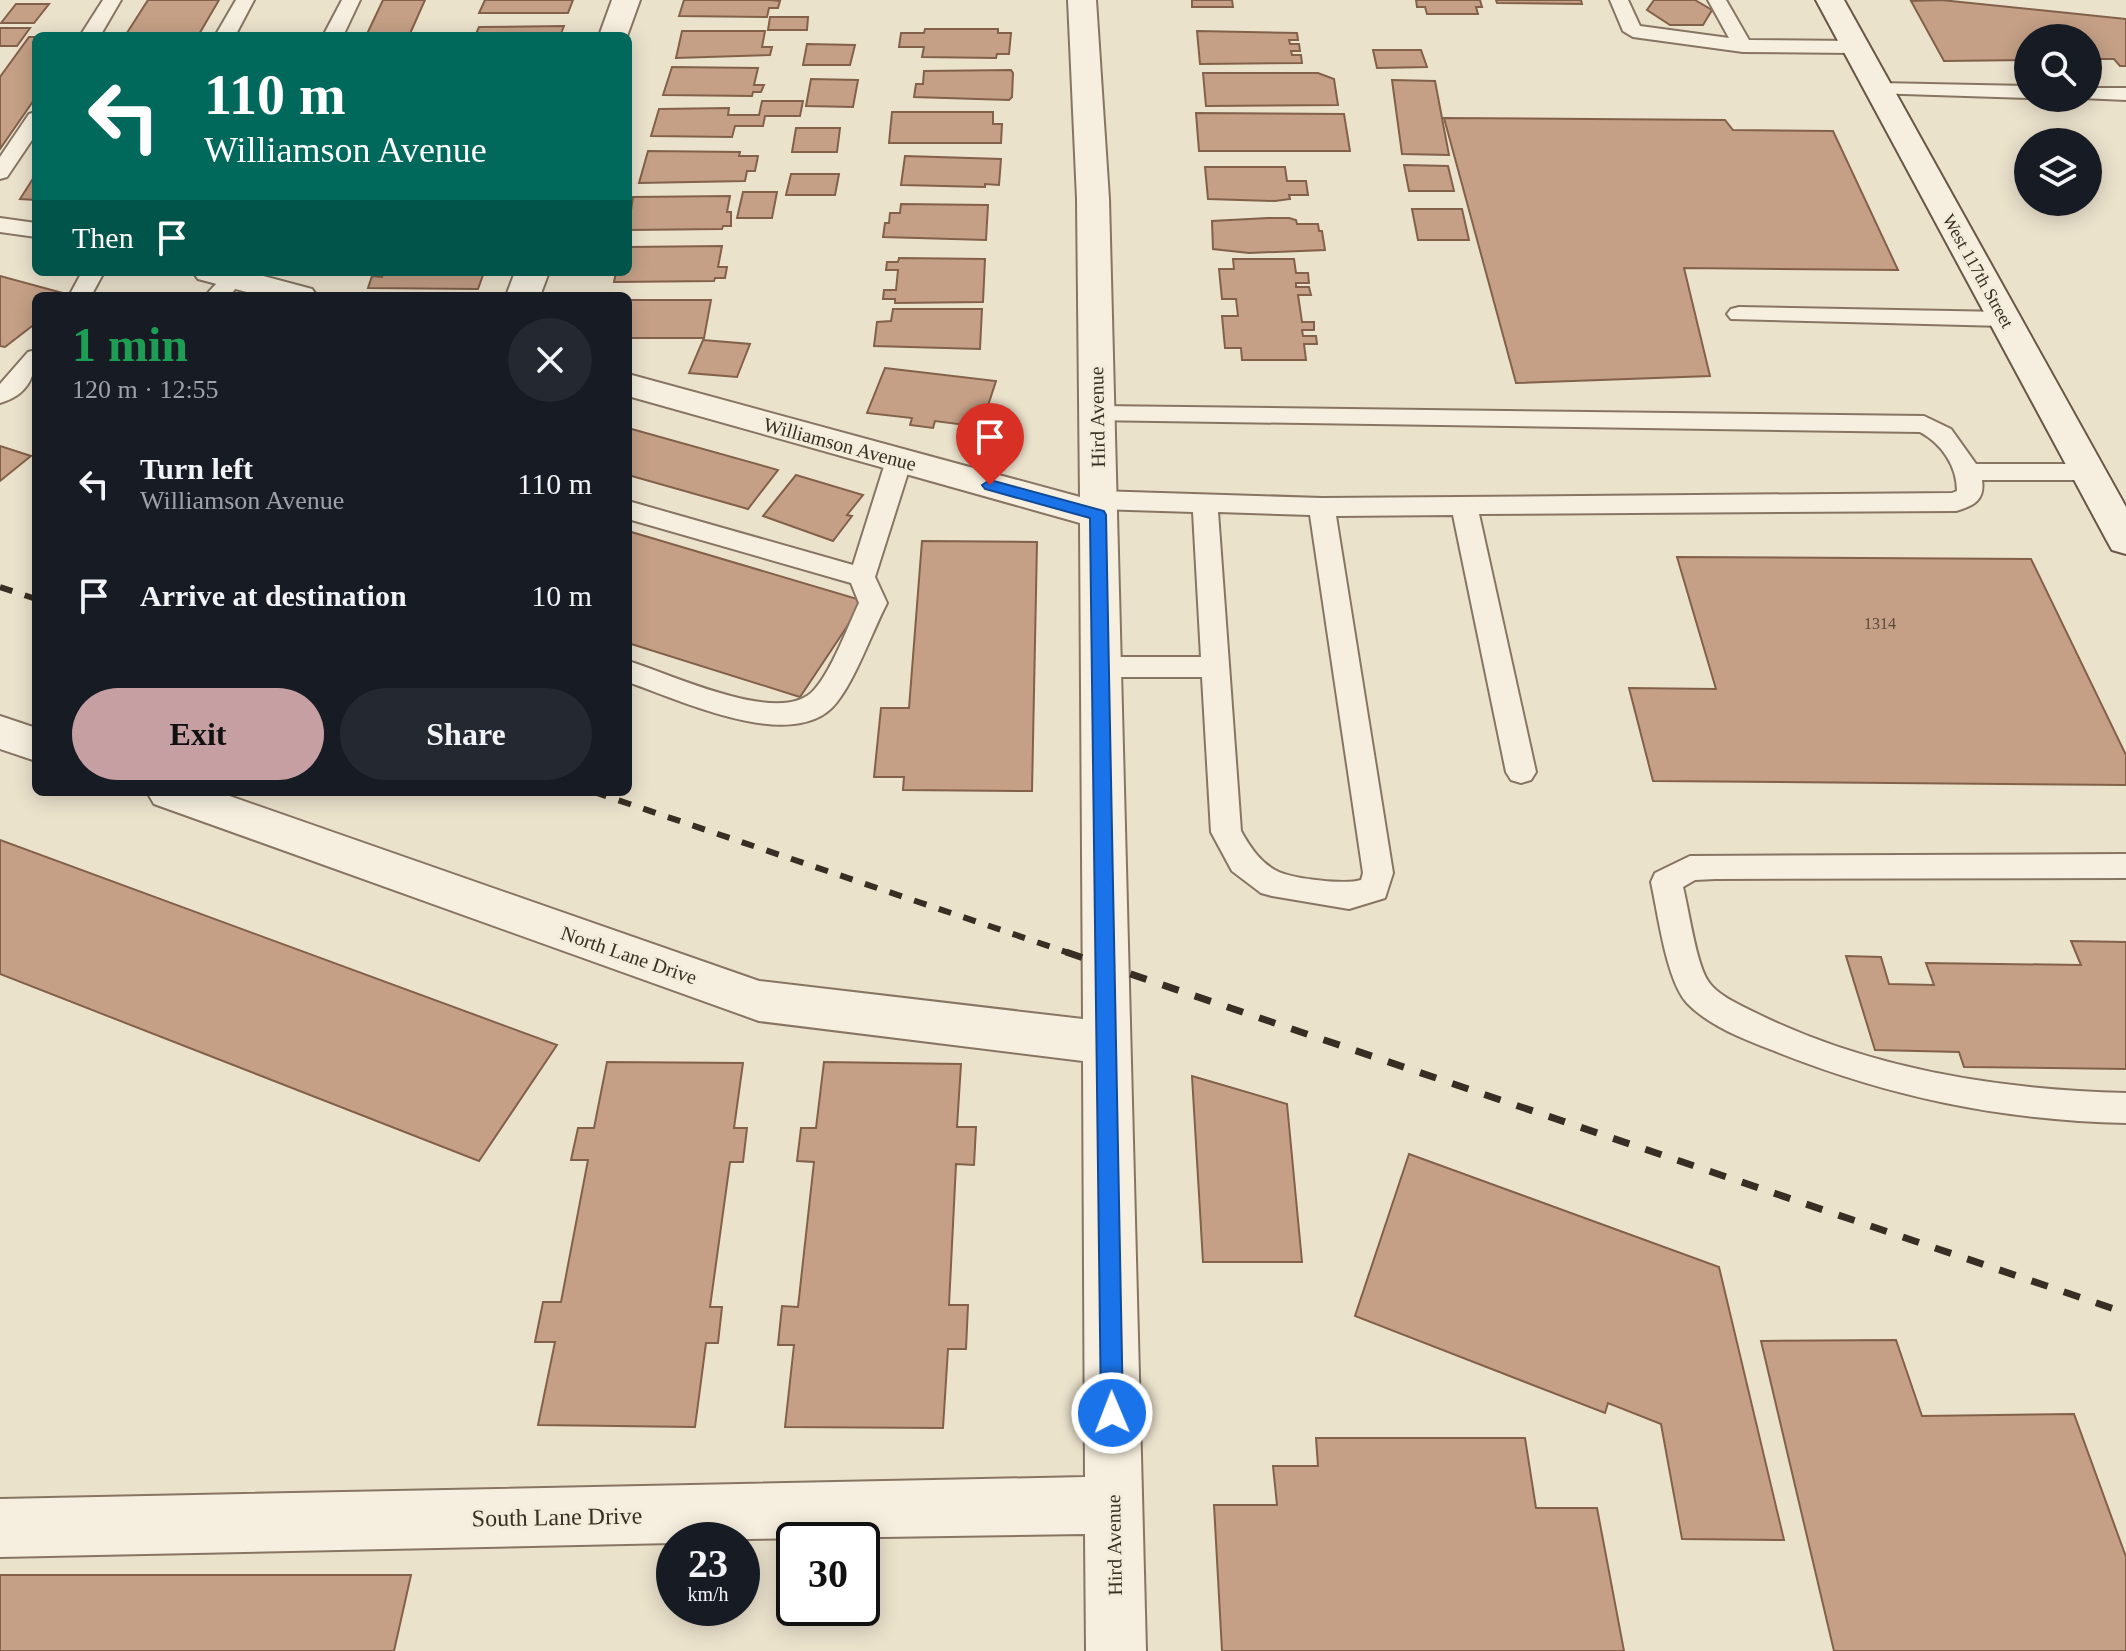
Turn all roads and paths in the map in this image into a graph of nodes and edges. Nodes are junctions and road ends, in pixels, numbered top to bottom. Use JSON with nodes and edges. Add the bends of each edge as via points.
{"nodes":[{"id":1,"x":112,"y":0,"type":"edge"},
{"id":2,"x":245,"y":0,"type":"edge"},
{"id":3,"x":351,"y":0,"type":"edge"},
{"id":4,"x":626,"y":0,"type":"edge"},
{"id":5,"x":1082,"y":0,"type":"edge"},
{"id":6,"x":1619,"y":0,"type":"edge"},
{"id":7,"x":1717,"y":0,"type":"edge"},
{"id":8,"x":1830,"y":0,"type":"edge"},
{"id":9,"x":92,"y":32,"type":"edge"},
{"id":10,"x":227,"y":32,"type":"edge"},
{"id":11,"x":335,"y":32,"type":"edge"},
{"id":12,"x":614,"y":32,"type":"edge"},
{"id":13,"x":1743,"y":46,"type":"junction"},
{"id":14,"x":1855,"y":47,"type":"junction"},
{"id":15,"x":1879,"y":89,"type":"junction"},
{"id":16,"x":2014,"y":92,"type":"edge"},
{"id":17,"x":2102,"y":94,"type":"edge"},
{"id":18,"x":2126,"y":94,"type":"edge"},
{"id":19,"x":32,"y":124,"type":"edge"},
{"id":20,"x":0,"y":173,"type":"edge"},
{"id":21,"x":0,"y":225,"type":"edge"},
{"id":22,"x":32,"y":229,"type":"edge"},
{"id":23,"x":220,"y":282,"type":"edge"},
{"id":24,"x":277,"y":292,"type":"edge"},
{"id":25,"x":1739,"y":314,"type":"dead end"},
{"id":26,"x":2004,"y":319,"type":"junction"},
{"id":27,"x":32,"y":362,"type":"edge"},
{"id":28,"x":632,"y":386,"type":"edge"},
{"id":29,"x":0,"y":395,"type":"edge"},
{"id":30,"x":1098,"y":414,"type":"junction"},
{"id":31,"x":899,"y":460,"type":"junction"},
{"id":32,"x":1966,"y":472,"type":"junction"},
{"id":33,"x":2088,"y":472,"type":"junction"},
{"id":34,"x":1205,"y":505,"type":"junction"},
{"id":35,"x":1464,"y":506,"type":"junction"},
{"id":36,"x":1098,"y":507,"type":"junction"},
{"id":37,"x":1322,"y":507,"type":"junction"},
{"id":38,"x":632,"y":511,"type":"edge"},
{"id":39,"x":2126,"y":541,"type":"edge"},
{"id":40,"x":862,"y":577,"type":"junction"},
{"id":41,"x":1100,"y":667,"type":"junction"},
{"id":42,"x":1215,"y":667,"type":"junction"},
{"id":43,"x":632,"y":672,"type":"edge"},
{"id":44,"x":0,"y":732,"type":"edge"},
{"id":45,"x":32,"y":744,"type":"edge"},
{"id":46,"x":1521,"y":772,"type":"dead end"},
{"id":47,"x":180,"y":796,"type":"edge"},
{"id":48,"x":2126,"y":866,"type":"edge"},
{"id":49,"x":1107,"y":1043,"type":"junction"},
{"id":50,"x":2126,"y":1108,"type":"edge"},
{"id":51,"x":1113,"y":1505,"type":"junction"},
{"id":52,"x":0,"y":1528,"type":"edge"},
{"id":53,"x":1116,"y":1651,"type":"edge"}],
"edges":[{"from":1,"to":9,"type":"lane"},
{"from":2,"to":10,"type":"lane"},
{"from":3,"to":11,"type":"lane"},
{"from":4,"to":12,"type":"street"},
{"from":5,"to":30,"type":"street","name":"Hird Avenue"},
{"from":6,"to":13,"type":"lane","via":[[1633,31]]},
{"from":7,"to":13,"type":"lane"},
{"from":8,"to":14,"type":"street","name":"West 117th Street"},
{"from":13,"to":14,"type":"lane"},
{"from":14,"to":15,"type":"street","name":"West 117th Street"},
{"from":15,"to":16,"type":"lane"},
{"from":15,"to":26,"type":"street","name":"West 117th Street"},
{"from":17,"to":18,"type":"lane"},
{"from":19,"to":20,"type":"lane"},
{"from":21,"to":22,"type":"lane"},
{"from":23,"to":24,"type":"street"},
{"from":25,"to":26,"type":"lane"},
{"from":26,"to":33,"type":"street","name":"West 117th Street"},
{"from":27,"to":29,"type":"lane"},
{"from":28,"to":31,"type":"street","name":"Williamson Avenue"},
{"from":30,"to":32,"type":"lane","via":[[1924,424],[1949,438]]},
{"from":30,"to":36,"type":"street","name":"Hird Avenue"},
{"from":31,"to":36,"type":"street","name":"Williamson Avenue"},
{"from":31,"to":40,"type":"lane"},
{"from":32,"to":33,"type":"lane"},
{"from":32,"to":35,"type":"lane","via":[[1970,495],[1956,502]]},
{"from":33,"to":39,"type":"street","name":"West 117th Street"},
{"from":34,"to":36,"type":"lane"},
{"from":34,"to":37,"type":"lane"},
{"from":34,"to":42,"type":"lane"},
{"from":35,"to":37,"type":"lane"},
{"from":35,"to":46,"type":"lane"},
{"from":36,"to":41,"type":"street","name":"Hird Avenue"},
{"from":37,"to":42,"type":"lane","via":[[1378,873],[1374,889],[1349,896],[1272,884],[1243,862],[1226,832]]},
{"from":38,"to":40,"type":"lane"},
{"from":40,"to":43,"type":"lane","via":[[873,603],[828,694],[803,712],[756,713]]},
{"from":41,"to":42,"type":"lane"},
{"from":41,"to":49,"type":"street","name":"Hird Avenue"},
{"from":44,"to":45,"type":"street"},
{"from":47,"to":49,"type":"street","name":"North Lane Drive","via":[[759,1001]]},
{"from":48,"to":50,"type":"lane","via":[[1690,868],[1666,882],[1696,991],[1738,1021],[1785,1042],[1929,1085],[2021,1103]]},
{"from":49,"to":51,"type":"street","name":"Hird Avenue"},
{"from":51,"to":52,"type":"street","name":"South Lane Drive"},
{"from":51,"to":53,"type":"street","name":"Hird Avenue"}]}
